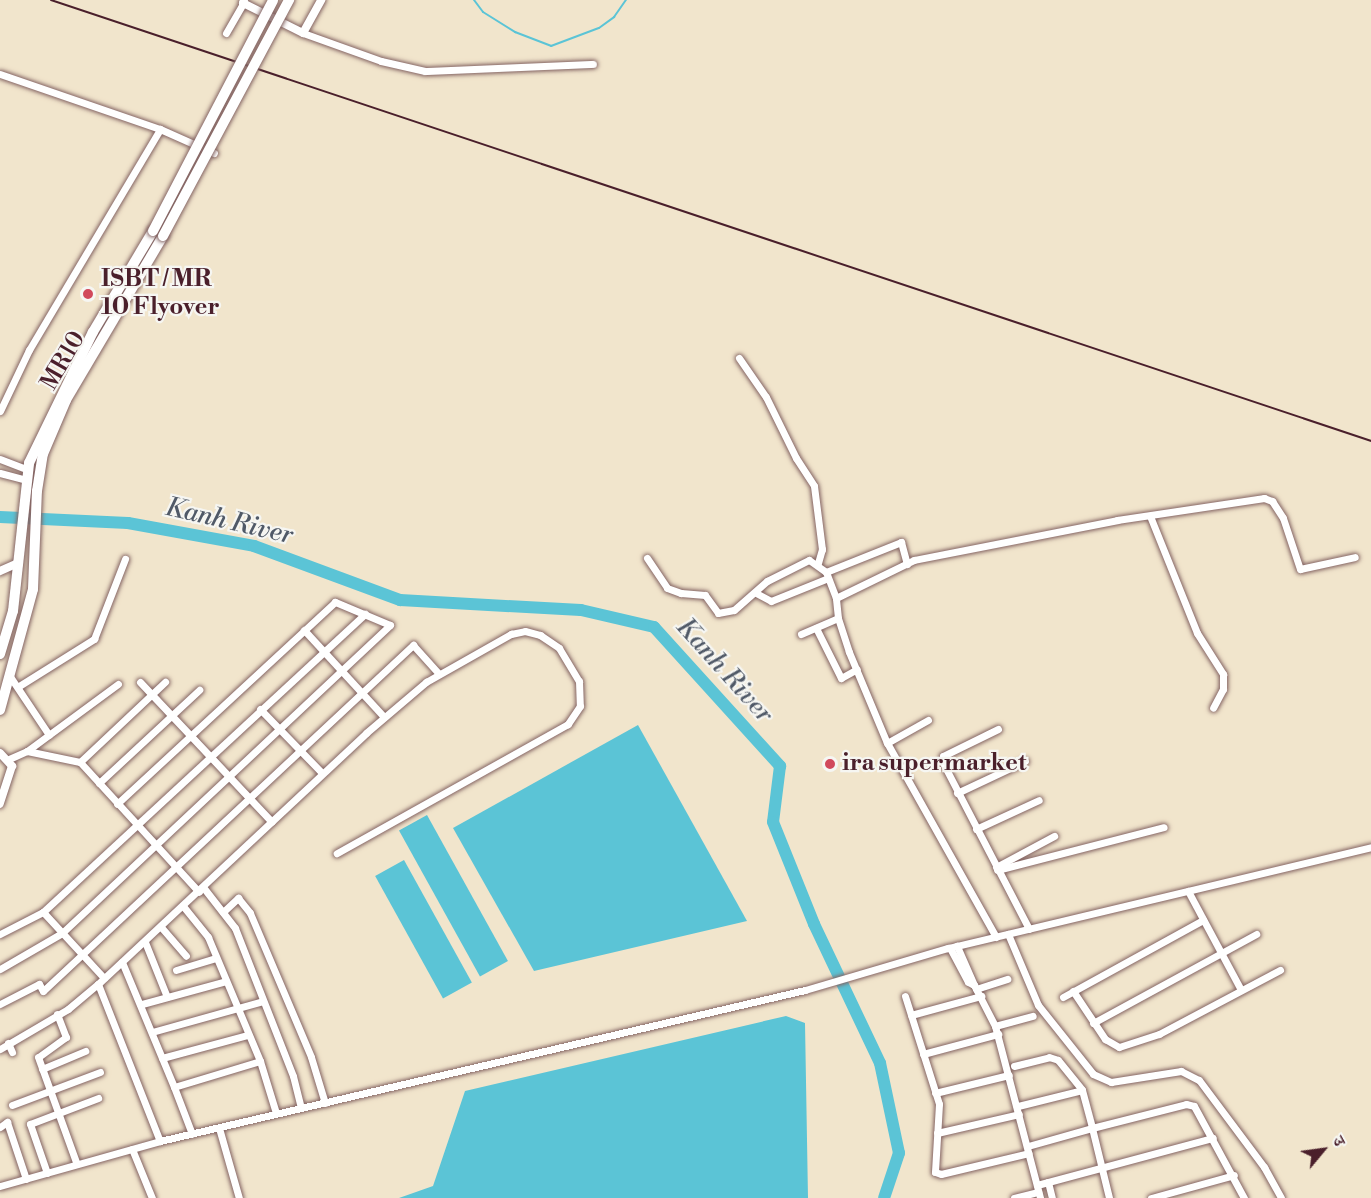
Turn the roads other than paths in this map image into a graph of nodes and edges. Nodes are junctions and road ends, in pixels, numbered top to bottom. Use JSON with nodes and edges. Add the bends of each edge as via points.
{"nodes":[{"id":1,"x":273,"y":0,"type":"edge"},
{"id":2,"x":289,"y":0,"type":"edge"},
{"id":3,"x":321,"y":0,"type":"edge"},
{"id":4,"x":244,"y":2,"type":"edge"},
{"id":5,"x":226,"y":33,"type":"dead end"},
{"id":6,"x":303,"y":33,"type":"junction"},
{"id":7,"x":593,"y":64,"type":"dead end"},
{"id":8,"x":0,"y":74,"type":"edge"},
{"id":9,"x":160,"y":129,"type":"junction"},
{"id":10,"x":214,"y":153,"type":"dead end"},
{"id":11,"x":158,"y":233,"type":"junction"},
{"id":12,"x":739,"y":358,"type":"dead end"},
{"id":13,"x":0,"y":411,"type":"edge"},
{"id":14,"x":0,"y":459,"type":"edge"},
{"id":15,"x":0,"y":473,"type":"edge"},
{"id":16,"x":26,"y":481,"type":"junction"},
{"id":17,"x":1150,"y":516,"type":"junction"},
{"id":18,"x":19,"y":557,"type":"junction"},
{"id":19,"x":1355,"y":557,"type":"dead end"},
{"id":20,"x":647,"y":558,"type":"dead end"},
{"id":21,"x":125,"y":559,"type":"dead end"},
{"id":22,"x":818,"y":563,"type":"junction"},
{"id":23,"x":907,"y":564,"type":"junction"},
{"id":24,"x":0,"y":571,"type":"edge"},
{"id":25,"x":827,"y":575,"type":"junction"},
{"id":26,"x":756,"y":593,"type":"junction"},
{"id":27,"x":836,"y":598,"type":"junction"},
{"id":28,"x":364,"y":614,"type":"junction"},
{"id":29,"x":838,"y":618,"type":"junction"},
{"id":30,"x":816,"y":628,"type":"junction"},
{"id":31,"x":304,"y":630,"type":"junction"},
{"id":32,"x":801,"y":634,"type":"dead end"},
{"id":33,"x":324,"y":652,"type":"junction"},
{"id":34,"x":0,"y":654,"type":"edge"},
{"id":35,"x":856,"y":669,"type":"junction"},
{"id":36,"x":340,"y":671,"type":"junction"},
{"id":37,"x":439,"y":674,"type":"junction"},
{"id":38,"x":9,"y":675,"type":"junction"},
{"id":39,"x":140,"y":682,"type":"dead end"},
{"id":40,"x":165,"y":682,"type":"dead end"},
{"id":41,"x":118,"y":684,"type":"dead end"},
{"id":42,"x":19,"y":686,"type":"junction"},
{"id":43,"x":199,"y":690,"type":"dead end"},
{"id":44,"x":363,"y":694,"type":"junction"},
{"id":45,"x":153,"y":695,"type":"junction"},
{"id":46,"x":1213,"y":708,"type":"dead end"},
{"id":47,"x":260,"y":709,"type":"junction"},
{"id":48,"x":0,"y":710,"type":"edge"},
{"id":49,"x":173,"y":715,"type":"junction"},
{"id":50,"x":384,"y":717,"type":"junction"},
{"id":51,"x":928,"y":720,"type":"dead end"},
{"id":52,"x":280,"y":728,"type":"junction"},
{"id":53,"x":998,"y":729,"type":"dead end"},
{"id":54,"x":49,"y":735,"type":"junction"},
{"id":55,"x":192,"y":735,"type":"junction"},
{"id":56,"x":887,"y":743,"type":"junction"},
{"id":57,"x":301,"y":749,"type":"junction"},
{"id":58,"x":27,"y":751,"type":"junction"},
{"id":59,"x":0,"y":753,"type":"edge"},
{"id":60,"x":211,"y":757,"type":"junction"},
{"id":61,"x":9,"y":759,"type":"junction"},
{"id":62,"x":1025,"y":761,"type":"dead end"},
{"id":63,"x":80,"y":762,"type":"junction"},
{"id":64,"x":322,"y":773,"type":"junction"},
{"id":65,"x":229,"y":776,"type":"junction"},
{"id":66,"x":99,"y":783,"type":"junction"},
{"id":67,"x":957,"y":793,"type":"junction"},
{"id":68,"x":249,"y":797,"type":"junction"},
{"id":69,"x":1039,"y":800,"type":"dead end"},
{"id":70,"x":0,"y":804,"type":"edge"},
{"id":71,"x":117,"y":804,"type":"junction"},
{"id":72,"x":272,"y":822,"type":"junction"},
{"id":73,"x":138,"y":825,"type":"junction"},
{"id":74,"x":1164,"y":827,"type":"dead end"},
{"id":75,"x":976,"y":829,"type":"junction"},
{"id":76,"x":1054,"y":836,"type":"dead end"},
{"id":77,"x":155,"y":845,"type":"junction"},
{"id":78,"x":1371,"y":847,"type":"edge"},
{"id":79,"x":337,"y":853,"type":"dead end"},
{"id":80,"x":175,"y":867,"type":"junction"},
{"id":81,"x":996,"y":868,"type":"junction"},
{"id":82,"x":201,"y":890,"type":"junction"},
{"id":83,"x":1188,"y":891,"type":"junction"},
{"id":84,"x":183,"y":906,"type":"junction"},
{"id":85,"x":43,"y":912,"type":"junction"},
{"id":86,"x":223,"y":912,"type":"junction"},
{"id":87,"x":1203,"y":920,"type":"junction"},
{"id":88,"x":161,"y":927,"type":"junction"},
{"id":89,"x":1029,"y":929,"type":"junction"},
{"id":90,"x":62,"y":933,"type":"junction"},
{"id":91,"x":0,"y":934,"type":"edge"},
{"id":92,"x":1008,"y":934,"type":"junction"},
{"id":93,"x":1256,"y":934,"type":"dead end"},
{"id":94,"x":996,"y":937,"type":"junction"},
{"id":95,"x":145,"y":942,"type":"junction"},
{"id":96,"x":954,"y":947,"type":"junction"},
{"id":97,"x":1221,"y":953,"type":"junction"},
{"id":98,"x":83,"y":955,"type":"junction"},
{"id":99,"x":186,"y":956,"type":"dead end"},
{"id":100,"x":216,"y":958,"type":"junction"},
{"id":101,"x":122,"y":962,"type":"junction"},
{"id":102,"x":0,"y":969,"type":"edge"},
{"id":103,"x":176,"y":970,"type":"dead end"},
{"id":104,"x":1280,"y":970,"type":"dead end"},
{"id":105,"x":104,"y":978,"type":"junction"},
{"id":106,"x":1007,"y":979,"type":"dead end"},
{"id":107,"x":226,"y":981,"type":"junction"},
{"id":108,"x":98,"y":984,"type":"junction"},
{"id":109,"x":975,"y":987,"type":"junction"},
{"id":110,"x":1241,"y":990,"type":"junction"},
{"id":111,"x":1073,"y":991,"type":"junction"},
{"id":112,"x":905,"y":996,"type":"dead end"},
{"id":113,"x":981,"y":996,"type":"junction"},
{"id":114,"x":167,"y":997,"type":"junction"},
{"id":115,"x":1063,"y":997,"type":"dead end"},
{"id":116,"x":262,"y":1001,"type":"junction"},
{"id":117,"x":0,"y":1004,"type":"edge"},
{"id":118,"x":142,"y":1004,"type":"junction"},
{"id":119,"x":237,"y":1008,"type":"junction"},
{"id":120,"x":57,"y":1014,"type":"junction"},
{"id":121,"x":911,"y":1015,"type":"junction"},
{"id":122,"x":1033,"y":1016,"type":"dead end"},
{"id":123,"x":1094,"y":1023,"type":"junction"},
{"id":124,"x":996,"y":1030,"type":"junction"},
{"id":125,"x":152,"y":1032,"type":"junction"},
{"id":126,"x":247,"y":1035,"type":"junction"},
{"id":127,"x":8,"y":1043,"type":"junction"},
{"id":128,"x":0,"y":1049,"type":"edge"},
{"id":129,"x":85,"y":1051,"type":"dead end"},
{"id":130,"x":12,"y":1052,"type":"dead end"},
{"id":131,"x":923,"y":1054,"type":"junction"},
{"id":132,"x":162,"y":1058,"type":"junction"},
{"id":133,"x":260,"y":1061,"type":"junction"},
{"id":134,"x":1014,"y":1066,"type":"dead end"},
{"id":135,"x":42,"y":1069,"type":"junction"},
{"id":136,"x":100,"y":1072,"type":"dead end"},
{"id":137,"x":1009,"y":1075,"type":"junction"},
{"id":138,"x":174,"y":1088,"type":"junction"},
{"id":139,"x":51,"y":1090,"type":"junction"},
{"id":140,"x":1082,"y":1090,"type":"junction"},
{"id":141,"x":935,"y":1093,"type":"junction"},
{"id":142,"x":98,"y":1098,"type":"dead end"},
{"id":143,"x":325,"y":1103,"type":"junction"},
{"id":144,"x":12,"y":1105,"type":"dead end"},
{"id":145,"x":301,"y":1108,"type":"junction"},
{"id":146,"x":1018,"y":1110,"type":"junction"},
{"id":147,"x":60,"y":1112,"type":"junction"},
{"id":148,"x":276,"y":1113,"type":"junction"},
{"id":149,"x":0,"y":1127,"type":"edge"},
{"id":150,"x":219,"y":1128,"type":"junction"},
{"id":151,"x":1092,"y":1128,"type":"junction"},
{"id":152,"x":937,"y":1133,"type":"junction"},
{"id":153,"x":192,"y":1134,"type":"junction"},
{"id":154,"x":1214,"y":1138,"type":"junction"},
{"id":155,"x":160,"y":1141,"type":"junction"},
{"id":156,"x":132,"y":1149,"type":"junction"},
{"id":157,"x":1028,"y":1149,"type":"junction"},
{"id":158,"x":76,"y":1162,"type":"junction"},
{"id":159,"x":1101,"y":1168,"type":"junction"},
{"id":160,"x":47,"y":1173,"type":"junction"},
{"id":161,"x":1234,"y":1175,"type":"junction"},
{"id":162,"x":26,"y":1179,"type":"junction"},
{"id":163,"x":1048,"y":1182,"type":"junction"},
{"id":164,"x":0,"y":1186,"type":"edge"},
{"id":165,"x":1038,"y":1192,"type":"edge"},
{"id":166,"x":152,"y":1198,"type":"edge"},
{"id":167,"x":239,"y":1198,"type":"edge"},
{"id":168,"x":1014,"y":1198,"type":"edge"},
{"id":169,"x":1052,"y":1198,"type":"edge"},
{"id":170,"x":1109,"y":1198,"type":"edge"},
{"id":171,"x":1151,"y":1198,"type":"edge"},
{"id":172,"x":1244,"y":1198,"type":"edge"},
{"id":173,"x":1281,"y":1198,"type":"edge"}],
"edges":[{"from":1,"to":11,"type":"main road","name":"MR10","bridge":true},
{"from":2,"to":11,"type":"main road","name":"MR10","bridge":true},
{"from":3,"to":6,"type":"street"},
{"from":4,"to":5,"type":"street"},
{"from":4,"to":6,"type":"street"},
{"from":6,"to":7,"type":"street","via":[[381,61],[424,71]]},
{"from":8,"to":9,"type":"street"},
{"from":9,"to":10,"type":"street"},
{"from":9,"to":13,"type":"street","via":[[29,350]]},
{"from":11,"to":16,"type":"main road","name":"MR10","via":[[93,332],[41,430]]},
{"from":11,"to":38,"type":"main road","name":"MR10","via":[[66,400],[43,454],[28,616]]},
{"from":12,"to":22,"type":"street","via":[[766,397],[814,486],[822,549]]},
{"from":14,"to":16,"type":"street"},
{"from":15,"to":16,"type":"street"},
{"from":16,"to":18,"type":"main road","name":"MR10"},
{"from":17,"to":19,"type":"street","via":[[1264,498],[1272,501],[1283,518],[1300,569]]},
{"from":17,"to":23,"type":"street","via":[[986,544]]},
{"from":17,"to":46,"type":"street","via":[[1197,633],[1223,674],[1223,689]]},
{"from":18,"to":24,"type":"street"},
{"from":18,"to":34,"type":"main road","name":"MR10","via":[[13,611]]},
{"from":20,"to":26,"type":"street","via":[[668,588],[705,596],[718,613],[734,610]]},
{"from":21,"to":42,"type":"street","via":[[94,639]]},
{"from":22,"to":25,"type":"street"},
{"from":22,"to":26,"type":"street","via":[[809,560],[776,575]]},
{"from":23,"to":25,"type":"street","via":[[901,542]]},
{"from":23,"to":27,"type":"street"},
{"from":25,"to":26,"type":"street","via":[[771,601]]},
{"from":25,"to":27,"type":"street"},
{"from":27,"to":29,"type":"street"},
{"from":28,"to":31,"type":"street","via":[[335,602]]},
{"from":28,"to":33,"type":"street"},
{"from":28,"to":36,"type":"street","via":[[390,625]]},
{"from":29,"to":30,"type":"street"},
{"from":29,"to":35,"type":"street"},
{"from":30,"to":32,"type":"street"},
{"from":30,"to":35,"type":"street","via":[[841,678]]},
{"from":31,"to":33,"type":"street"},
{"from":31,"to":55,"type":"street"},
{"from":33,"to":36,"type":"street"},
{"from":33,"to":47,"type":"street"},
{"from":35,"to":56,"type":"street"},
{"from":36,"to":44,"type":"street"},
{"from":36,"to":52,"type":"street"},
{"from":37,"to":44,"type":"street","via":[[413,645]]},
{"from":37,"to":50,"type":"street"},
{"from":37,"to":79,"type":"street","via":[[511,634],[525,631],[559,648],[570,663],[579,681],[580,706],[568,724]]},
{"from":38,"to":42,"type":"street"},
{"from":38,"to":48,"type":"main road","name":"MR10"},
{"from":39,"to":45,"type":"street"},
{"from":40,"to":45,"type":"street"},
{"from":41,"to":54,"type":"street"},
{"from":42,"to":54,"type":"street"},
{"from":43,"to":49,"type":"street"},
{"from":44,"to":50,"type":"street"},
{"from":44,"to":57,"type":"street"},
{"from":45,"to":49,"type":"street"},
{"from":45,"to":63,"type":"street"},
{"from":47,"to":52,"type":"street"},
{"from":47,"to":60,"type":"street"},
{"from":49,"to":55,"type":"street"},
{"from":49,"to":66,"type":"street"},
{"from":50,"to":64,"type":"street"},
{"from":51,"to":56,"type":"street"},
{"from":52,"to":57,"type":"street"},
{"from":52,"to":65,"type":"street"},
{"from":53,"to":67,"type":"street","via":[[943,756],[943,767]]},
{"from":54,"to":58,"type":"street"},
{"from":55,"to":60,"type":"street"},
{"from":55,"to":71,"type":"street"},
{"from":56,"to":94,"type":"street"},
{"from":57,"to":64,"type":"street"},
{"from":57,"to":68,"type":"street"},
{"from":58,"to":61,"type":"street"},
{"from":58,"to":63,"type":"street"},
{"from":59,"to":61,"type":"street"},
{"from":60,"to":65,"type":"street"},
{"from":60,"to":73,"type":"street"},
{"from":61,"to":70,"type":"street","via":[[12,766]]},
{"from":62,"to":67,"type":"street"},
{"from":63,"to":66,"type":"street"},
{"from":64,"to":72,"type":"street"},
{"from":65,"to":68,"type":"street"},
{"from":65,"to":77,"type":"street"},
{"from":66,"to":71,"type":"street"},
{"from":67,"to":75,"type":"street"},
{"from":68,"to":72,"type":"street"},
{"from":68,"to":80,"type":"street"},
{"from":69,"to":75,"type":"street"},
{"from":71,"to":73,"type":"street"},
{"from":72,"to":82,"type":"street"},
{"from":73,"to":77,"type":"street"},
{"from":73,"to":85,"type":"street"},
{"from":74,"to":81,"type":"street"},
{"from":75,"to":81,"type":"street"},
{"from":76,"to":81,"type":"street"},
{"from":77,"to":80,"type":"street"},
{"from":77,"to":90,"type":"street"},
{"from":78,"to":83,"type":"street"},
{"from":80,"to":82,"type":"street"},
{"from":80,"to":98,"type":"street"},
{"from":81,"to":89,"type":"street"},
{"from":82,"to":84,"type":"street"},
{"from":82,"to":86,"type":"street"},
{"from":83,"to":87,"type":"street"},
{"from":83,"to":89,"type":"street"},
{"from":84,"to":88,"type":"street"},
{"from":84,"to":100,"type":"street","via":[[208,937]]},
{"from":85,"to":90,"type":"street"},
{"from":85,"to":91,"type":"street"},
{"from":86,"to":116,"type":"street","via":[[235,928]]},
{"from":86,"to":143,"type":"street","via":[[238,898],[250,913],[311,1057]]},
{"from":87,"to":97,"type":"street"},
{"from":87,"to":111,"type":"street"},
{"from":88,"to":95,"type":"street"},
{"from":88,"to":99,"type":"street"},
{"from":89,"to":92,"type":"street"},
{"from":90,"to":98,"type":"street"},
{"from":90,"to":102,"type":"street"},
{"from":92,"to":94,"type":"street"},
{"from":92,"to":173,"type":"street","via":[[1038,1005],[1093,1074],[1111,1082],[1181,1071],[1199,1080],[1264,1167]]},
{"from":93,"to":97,"type":"street"},
{"from":94,"to":96,"type":"street"},
{"from":95,"to":101,"type":"street"},
{"from":95,"to":114,"type":"street"},
{"from":96,"to":109,"type":"street"},
{"from":96,"to":143,"type":"street","via":[[805,990]]},
{"from":97,"to":110,"type":"street"},
{"from":97,"to":123,"type":"street"},
{"from":98,"to":105,"type":"street"},
{"from":98,"to":117,"type":"street","via":[[43,991],[39,984]]},
{"from":100,"to":103,"type":"street"},
{"from":100,"to":107,"type":"street"},
{"from":101,"to":105,"type":"street"},
{"from":101,"to":118,"type":"street"},
{"from":104,"to":110,"type":"street"},
{"from":105,"to":108,"type":"street"},
{"from":106,"to":109,"type":"street"},
{"from":107,"to":114,"type":"street"},
{"from":107,"to":119,"type":"street"},
{"from":108,"to":120,"type":"street"},
{"from":108,"to":155,"type":"street"},
{"from":109,"to":113,"type":"street"},
{"from":110,"to":123,"type":"street","via":[[1159,1034],[1127,1046],[1113,1046]]},
{"from":111,"to":115,"type":"street"},
{"from":111,"to":123,"type":"street"},
{"from":112,"to":121,"type":"street"},
{"from":113,"to":121,"type":"street"},
{"from":113,"to":124,"type":"street"},
{"from":114,"to":118,"type":"street"},
{"from":116,"to":119,"type":"street"},
{"from":116,"to":145,"type":"street","via":[[293,1076]]},
{"from":118,"to":125,"type":"street"},
{"from":119,"to":125,"type":"street"},
{"from":119,"to":126,"type":"street"},
{"from":120,"to":127,"type":"street"},
{"from":120,"to":135,"type":"street","via":[[66,1037],[38,1057]]},
{"from":121,"to":131,"type":"street"},
{"from":122,"to":124,"type":"street"},
{"from":124,"to":131,"type":"street"},
{"from":124,"to":137,"type":"street"},
{"from":125,"to":132,"type":"street"},
{"from":126,"to":132,"type":"street"},
{"from":126,"to":133,"type":"street"},
{"from":127,"to":128,"type":"street"},
{"from":127,"to":130,"type":"street"},
{"from":129,"to":135,"type":"street"},
{"from":131,"to":141,"type":"street"},
{"from":132,"to":138,"type":"street"},
{"from":133,"to":138,"type":"street"},
{"from":133,"to":148,"type":"street"},
{"from":134,"to":140,"type":"street","via":[[1052,1057]]},
{"from":135,"to":139,"type":"street"},
{"from":136,"to":139,"type":"street"},
{"from":137,"to":141,"type":"street"},
{"from":137,"to":146,"type":"street"},
{"from":138,"to":153,"type":"street"},
{"from":139,"to":144,"type":"street"},
{"from":139,"to":147,"type":"street"},
{"from":140,"to":146,"type":"street"},
{"from":140,"to":151,"type":"street"},
{"from":141,"to":152,"type":"street"},
{"from":142,"to":147,"type":"street"},
{"from":143,"to":145,"type":"street"},
{"from":145,"to":148,"type":"street"},
{"from":146,"to":152,"type":"street"},
{"from":146,"to":157,"type":"street"},
{"from":147,"to":158,"type":"street"},
{"from":147,"to":160,"type":"street","via":[[30,1124]]},
{"from":148,"to":150,"type":"street"},
{"from":149,"to":162,"type":"street","via":[[7,1122]]},
{"from":150,"to":153,"type":"street"},
{"from":150,"to":167,"type":"street"},
{"from":151,"to":154,"type":"street","via":[[1190,1104],[1198,1109]]},
{"from":151,"to":157,"type":"street"},
{"from":151,"to":159,"type":"street"},
{"from":152,"to":157,"type":"street","via":[[937,1174]]},
{"from":153,"to":155,"type":"street"},
{"from":154,"to":159,"type":"street"},
{"from":154,"to":161,"type":"street"},
{"from":155,"to":156,"type":"street"},
{"from":156,"to":158,"type":"street"},
{"from":156,"to":166,"type":"street"},
{"from":157,"to":165,"type":"street"},
{"from":158,"to":160,"type":"street"},
{"from":159,"to":163,"type":"street"},
{"from":159,"to":170,"type":"street"},
{"from":160,"to":162,"type":"street"},
{"from":161,"to":171,"type":"street"},
{"from":161,"to":172,"type":"street"},
{"from":162,"to":164,"type":"street"},
{"from":163,"to":165,"type":"street"},
{"from":163,"to":169,"type":"street"},
{"from":165,"to":168,"type":"street"}]}
